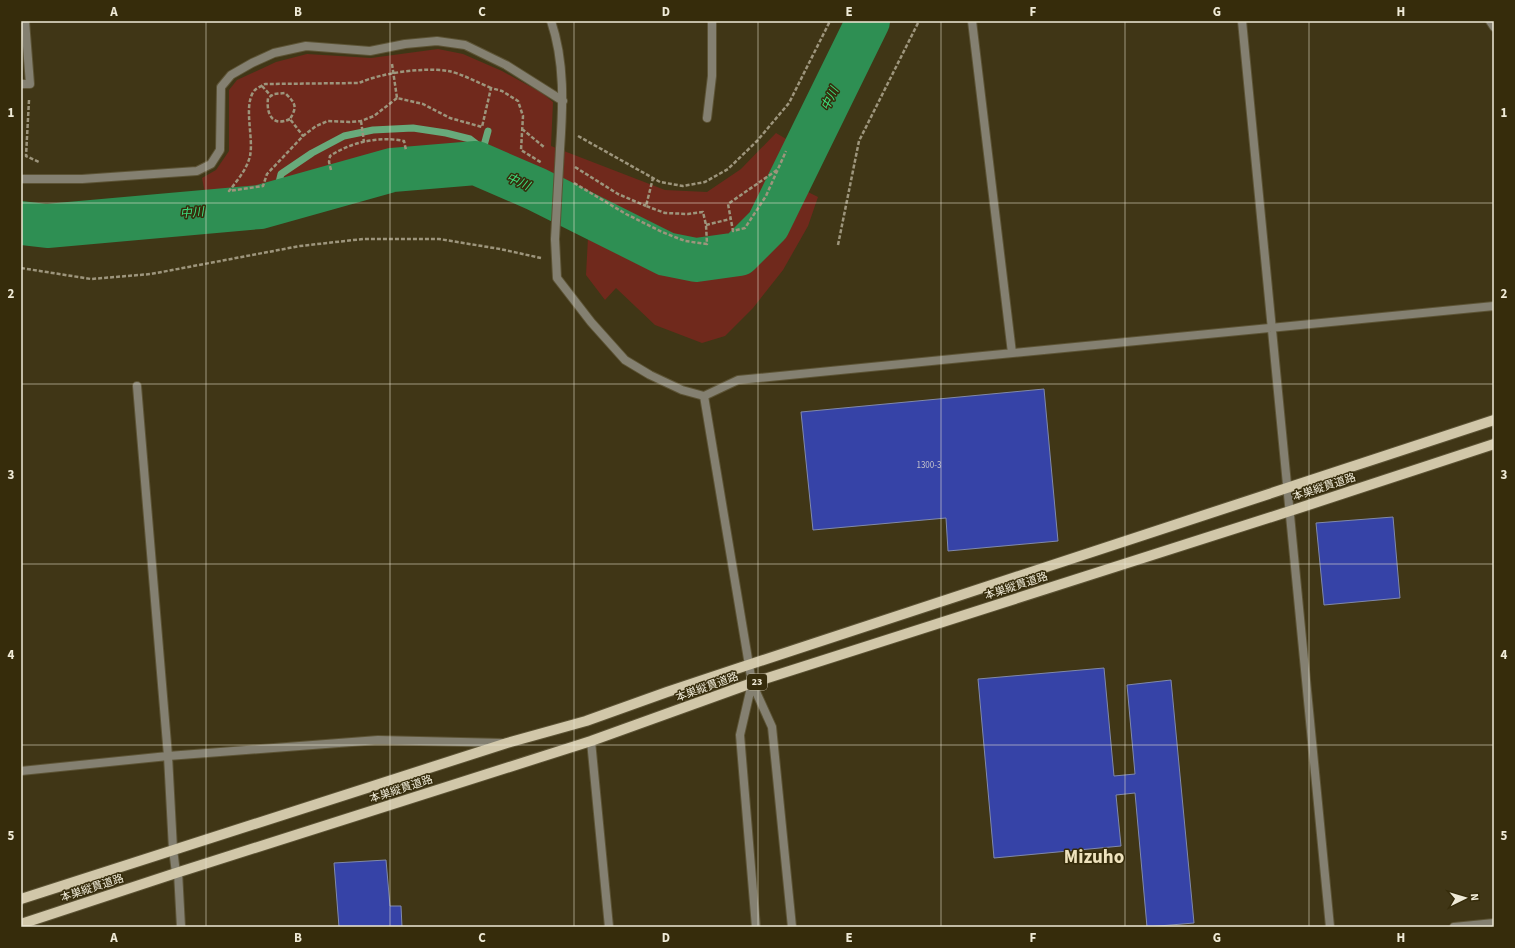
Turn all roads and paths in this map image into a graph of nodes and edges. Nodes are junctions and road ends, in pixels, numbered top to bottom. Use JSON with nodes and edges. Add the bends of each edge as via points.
{"nodes":[{"id":1,"x":25,"y":21,"type":"edge"},
{"id":2,"x":551,"y":21,"type":"edge"},
{"id":3,"x":712,"y":21,"type":"edge"},
{"id":4,"x":919,"y":21,"type":"edge"},
{"id":5,"x":972,"y":21,"type":"edge"},
{"id":6,"x":1242,"y":21,"type":"edge"},
{"id":7,"x":1490,"y":21,"type":"edge"},
{"id":8,"x":1494,"y":27,"type":"edge"},
{"id":9,"x":390,"y":47,"type":"junction"},
{"id":10,"x":394,"y":74,"type":"junction"},
{"id":11,"x":21,"y":84,"type":"edge"},
{"id":12,"x":30,"y":84,"type":"junction"},
{"id":13,"x":262,"y":86,"type":"junction"},
{"id":14,"x":491,"y":88,"type":"junction"},
{"id":15,"x":271,"y":96,"type":"junction"},
{"id":16,"x":397,"y":98,"type":"junction"},
{"id":17,"x":563,"y":101,"type":"junction"},
{"id":18,"x":707,"y":118,"type":"dead end"},
{"id":19,"x":290,"y":119,"type":"junction"},
{"id":20,"x":361,"y":121,"type":"junction"},
{"id":21,"x":522,"y":129,"type":"junction"},
{"id":22,"x":303,"y":136,"type":"junction"},
{"id":23,"x":364,"y":142,"type":"junction"},
{"id":24,"x":546,"y":149,"type":"dead end"},
{"id":25,"x":406,"y":150,"type":"dead end"},
{"id":26,"x":786,"y":151,"type":"dead end"},
{"id":27,"x":40,"y":162,"type":"dead end"},
{"id":28,"x":572,"y":165,"type":"dead end"},
{"id":29,"x":547,"y":166,"type":"dead end"},
{"id":30,"x":331,"y":170,"type":"dead end"},
{"id":31,"x":777,"y":170,"type":"junction"},
{"id":32,"x":653,"y":178,"type":"dead end"},
{"id":33,"x":21,"y":179,"type":"edge"},
{"id":34,"x":572,"y":182,"type":"dead end"},
{"id":35,"x":646,"y":206,"type":"junction"},
{"id":36,"x":730,"y":219,"type":"junction"},
{"id":37,"x":706,"y":225,"type":"junction"},
{"id":38,"x":838,"y":245,"type":"dead end"},
{"id":39,"x":556,"y":261,"type":"junction"},
{"id":40,"x":21,"y":268,"type":"edge"},
{"id":41,"x":1494,"y":306,"type":"edge"},
{"id":42,"x":1272,"y":328,"type":"junction"},
{"id":43,"x":1012,"y":353,"type":"junction"},
{"id":44,"x":137,"y":386,"type":"dead end"},
{"id":45,"x":704,"y":396,"type":"junction"},
{"id":46,"x":1494,"y":420,"type":"edge"},
{"id":47,"x":1494,"y":444,"type":"edge"},
{"id":48,"x":1288,"y":488,"type":"junction"},
{"id":49,"x":1290,"y":511,"type":"junction"},
{"id":50,"x":748,"y":665,"type":"junction"},
{"id":51,"x":752,"y":683,"type":"junction"},
{"id":52,"x":591,"y":742,"type":"junction"},
{"id":53,"x":507,"y":743,"type":"junction"},
{"id":54,"x":168,"y":756,"type":"junction"},
{"id":55,"x":21,"y":771,"type":"edge"},
{"id":56,"x":173,"y":849,"type":"junction"},
{"id":57,"x":177,"y":872,"type":"junction"},
{"id":58,"x":21,"y":899,"type":"edge"},
{"id":59,"x":1494,"y":923,"type":"edge"},
{"id":60,"x":21,"y":924,"type":"edge"},
{"id":61,"x":181,"y":927,"type":"edge"},
{"id":62,"x":609,"y":927,"type":"edge"},
{"id":63,"x":756,"y":927,"type":"edge"},
{"id":64,"x":792,"y":927,"type":"edge"},
{"id":65,"x":1330,"y":927,"type":"edge"},
{"id":66,"x":1454,"y":927,"type":"edge"}],
"edges":[{"from":1,"to":12,"type":"street"},
{"from":2,"to":17,"type":"street","via":[[557,39]]},
{"from":3,"to":18,"type":"street","via":[[712,76]]},
{"from":4,"to":38,"type":"path","via":[[859,141]]},
{"from":5,"to":43,"type":"street"},
{"from":6,"to":42,"type":"street"},
{"from":7,"to":8,"type":"street"},
{"from":9,"to":10,"type":"path"},
{"from":9,"to":17,"type":"street","via":[[437,41],[465,45],[506,65]]},
{"from":9,"to":33,"type":"street","via":[[370,51],[306,46],[274,53],[231,75],[221,87],[220,150],[211,164],[197,171],[82,179]]},
{"from":10,"to":13,"type":"path","via":[[359,83],[295,82]]},
{"from":10,"to":14,"type":"path","via":[[424,70],[449,71]]},
{"from":10,"to":16,"type":"path"},
{"from":11,"to":12,"type":"street"},
{"from":12,"to":27,"type":"path","via":[[26,156]]},
{"from":13,"to":15,"type":"path"},
{"from":13,"to":22,"type":"path","via":[[254,91],[249,104],[250,156],[241,176],[229,191],[263,186],[267,174]]},
{"from":14,"to":16,"type":"path","via":[[482,127],[450,118],[424,104]]},
{"from":14,"to":21,"type":"path","via":[[518,100],[523,116]]},
{"from":15,"to":19,"type":"path","via":[[268,98],[267,108],[270,116],[276,121],[284,122]]},
{"from":15,"to":19,"type":"path","via":[[285,93],[291,99],[295,111]]},
{"from":16,"to":20,"type":"path","via":[[374,116]]},
{"from":17,"to":39,"type":"street","bridge":true},
{"from":19,"to":22,"type":"path"},
{"from":20,"to":22,"type":"path","via":[[328,121]]},
{"from":20,"to":23,"type":"path"},
{"from":21,"to":24,"type":"path"},
{"from":21,"to":29,"type":"path","via":[[521,150]]},
{"from":23,"to":25,"type":"path","via":[[390,138],[404,141]]},
{"from":23,"to":30,"type":"path","via":[[340,149],[330,156]]},
{"from":26,"to":31,"type":"path"},
{"from":28,"to":35,"type":"path","via":[[618,194]]},
{"from":31,"to":36,"type":"path","via":[[728,204]]},
{"from":31,"to":36,"type":"path","via":[[766,196],[746,228],[733,231]]},
{"from":32,"to":35,"type":"path"},
{"from":34,"to":37,"type":"path","via":[[626,214],[685,241],[707,244]]},
{"from":35,"to":37,"type":"path","via":[[665,214],[703,212]]},
{"from":36,"to":37,"type":"path"},
{"from":39,"to":40,"type":"path","via":[[439,239],[363,239],[300,246],[151,274],[92,279]]},
{"from":39,"to":45,"type":"street","via":[[557,278],[625,360],[676,387]]},
{"from":41,"to":42,"type":"street"},
{"from":42,"to":43,"type":"street"},
{"from":42,"to":48,"type":"street"},
{"from":43,"to":45,"type":"street","via":[[738,380]]},
{"from":44,"to":54,"type":"street"},
{"from":45,"to":50,"type":"street"},
{"from":46,"to":48,"type":"main road","name":"本巣縦貫道路","number":"23"},
{"from":47,"to":49,"type":"main road","name":"本巣縦貫道路","number":"23"},
{"from":48,"to":49,"type":"street"},
{"from":48,"to":50,"type":"main road","name":"本巣縦貫道路","number":"23"},
{"from":49,"to":51,"type":"main road","name":"本巣縦貫道路","number":"23"},
{"from":49,"to":65,"type":"street"},
{"from":50,"to":51,"type":"street"},
{"from":50,"to":53,"type":"main road","name":"本巣縦貫道路","number":"23","via":[[586,721]]},
{"from":51,"to":52,"type":"main road","name":"本巣縦貫道路","number":"23"},
{"from":51,"to":63,"type":"street","via":[[740,735]]},
{"from":51,"to":64,"type":"street","via":[[772,727]]},
{"from":52,"to":57,"type":"main road","name":"本巣縦貫道路","number":"23"},
{"from":52,"to":62,"type":"street"},
{"from":53,"to":54,"type":"street","via":[[378,740]]},
{"from":53,"to":56,"type":"main road","name":"本巣縦貫道路","number":"23"},
{"from":54,"to":55,"type":"street"},
{"from":54,"to":56,"type":"street"},
{"from":56,"to":57,"type":"street"},
{"from":56,"to":58,"type":"main road","name":"本巣縦貫道路","number":"23"},
{"from":57,"to":60,"type":"main road","name":"本巣縦貫道路","number":"23"},
{"from":57,"to":61,"type":"street"},
{"from":59,"to":66,"type":"street"}]}
